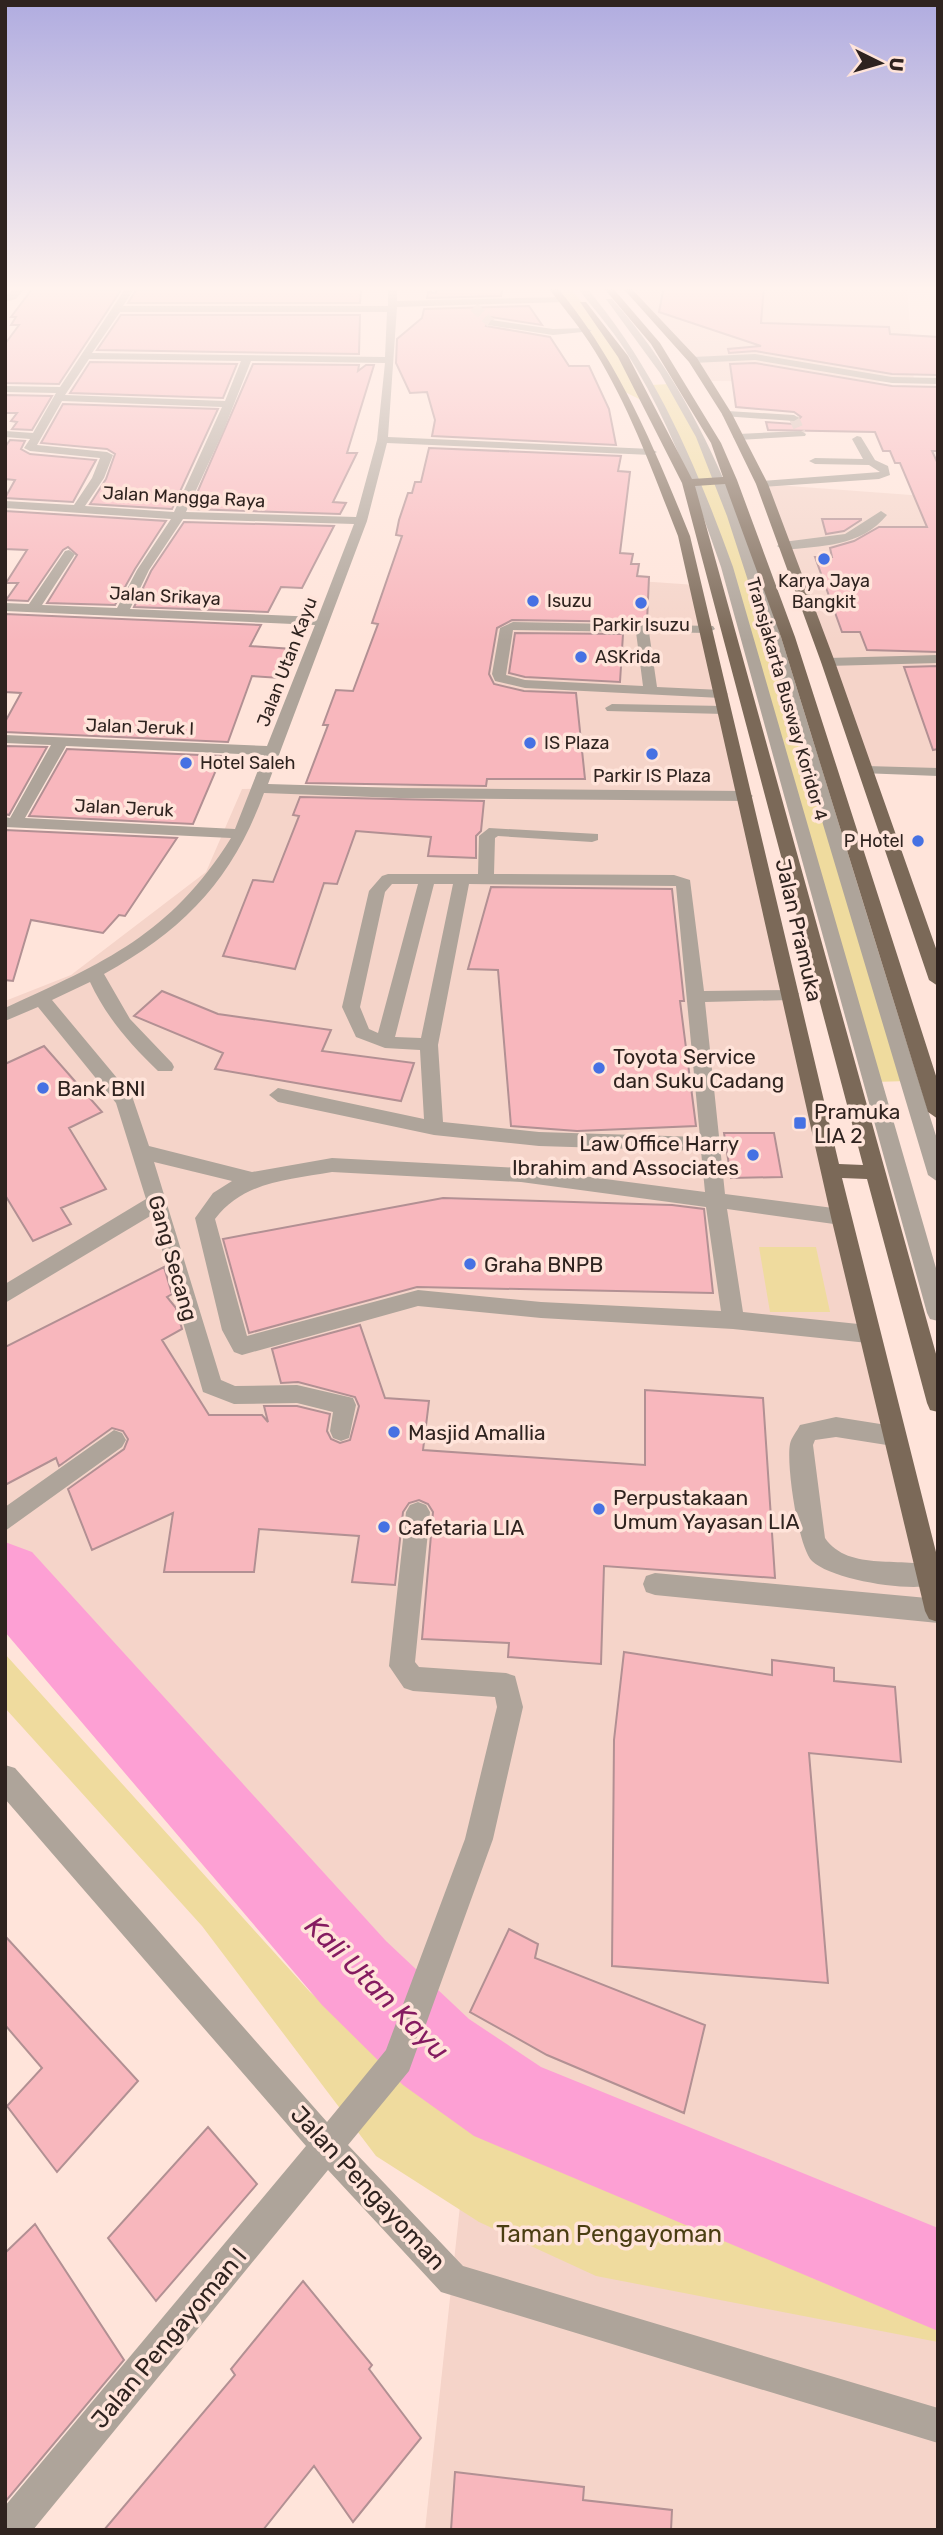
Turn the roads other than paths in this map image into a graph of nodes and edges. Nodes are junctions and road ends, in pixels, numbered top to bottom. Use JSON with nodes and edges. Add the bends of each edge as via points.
{"nodes":[{"id":1,"x":55,"y":404,"type":"edge"},
{"id":2,"x":228,"y":404,"type":"edge"},
{"id":3,"x":386,"y":404,"type":"edge"},
{"id":4,"x":629,"y":404,"type":"edge"},
{"id":5,"x":662,"y":404,"type":"edge"},
{"id":6,"x":682,"y":404,"type":"edge"},
{"id":7,"x":694,"y":404,"type":"edge"},
{"id":8,"x":721,"y":404,"type":"edge"},
{"id":9,"x":651,"y":405,"type":"edge"},
{"id":10,"x":727,"y":414,"type":"junction"},
{"id":11,"x":751,"y":415,"type":"junction"},
{"id":12,"x":794,"y":418,"type":"dead end"},
{"id":13,"x":5,"y":434,"type":"edge"},
{"id":14,"x":801,"y":434,"type":"dead end"},
{"id":15,"x":37,"y":436,"type":"junction"},
{"id":16,"x":764,"y":436,"type":"junction"},
{"id":17,"x":738,"y":437,"type":"junction"},
{"id":18,"x":857,"y":439,"type":"dead end"},
{"id":19,"x":382,"y":440,"type":"junction"},
{"id":20,"x":651,"y":452,"type":"junction"},
{"id":21,"x":814,"y":461,"type":"dead end"},
{"id":22,"x":871,"y":461,"type":"junction"},
{"id":23,"x":725,"y":480,"type":"junction"},
{"id":24,"x":693,"y":483,"type":"junction"},
{"id":25,"x":762,"y":484,"type":"junction"},
{"id":26,"x":5,"y":504,"type":"edge"},
{"id":27,"x":77,"y":509,"type":"junction"},
{"id":28,"x":178,"y":515,"type":"junction"},
{"id":29,"x":881,"y":515,"type":"dead end"},
{"id":30,"x":361,"y":521,"type":"junction"},
{"id":31,"x":783,"y":546,"type":"junction"},
{"id":32,"x":69,"y":554,"type":"dead end"},
{"id":33,"x":5,"y":607,"type":"edge"},
{"id":34,"x":33,"y":608,"type":"junction"},
{"id":35,"x":122,"y":612,"type":"junction"},
{"id":36,"x":323,"y":621,"type":"junction"},
{"id":37,"x":642,"y":628,"type":"junction"},
{"id":38,"x":708,"y":629,"type":"junction"},
{"id":39,"x":938,"y":659,"type":"edge"},
{"id":40,"x":828,"y":662,"type":"junction"},
{"id":41,"x":650,"y":690,"type":"junction"},
{"id":42,"x":723,"y":702,"type":"junction"},
{"id":43,"x":612,"y":708,"type":"dead end"},
{"id":44,"x":5,"y":739,"type":"edge"},
{"id":45,"x":60,"y":743,"type":"junction"},
{"id":46,"x":274,"y":751,"type":"junction"},
{"id":47,"x":866,"y":770,"type":"junction"},
{"id":48,"x":938,"y":772,"type":"edge"},
{"id":49,"x":259,"y":788,"type":"junction"},
{"id":50,"x":745,"y":796,"type":"junction"},
{"id":51,"x":10,"y":822,"type":"edge"},
{"id":52,"x":241,"y":834,"type":"junction"},
{"id":53,"x":592,"y":837,"type":"dead end"},
{"id":54,"x":486,"y":878,"type":"junction"},
{"id":55,"x":462,"y":879,"type":"junction"},
{"id":56,"x":427,"y":880,"type":"junction"},
{"id":57,"x":94,"y":972,"type":"junction"},
{"id":58,"x":938,"y":980,"type":"edge"},
{"id":59,"x":790,"y":994,"type":"junction"},
{"id":60,"x":697,"y":997,"type":"junction"},
{"id":61,"x":40,"y":998,"type":"junction"},
{"id":62,"x":5,"y":1015,"type":"edge"},
{"id":63,"x":385,"y":1041,"type":"junction"},
{"id":64,"x":429,"y":1045,"type":"junction"},
{"id":65,"x":165,"y":1067,"type":"dead end"},
{"id":66,"x":278,"y":1095,"type":"dead end"},
{"id":67,"x":938,"y":1112,"type":"edge"},
{"id":68,"x":434,"y":1128,"type":"junction"},
{"id":69,"x":711,"y":1144,"type":"junction"},
{"id":70,"x":140,"y":1151,"type":"junction"},
{"id":71,"x":831,"y":1171,"type":"junction"},
{"id":72,"x":873,"y":1172,"type":"junction"},
{"id":73,"x":938,"y":1175,"type":"edge"},
{"id":74,"x":252,"y":1179,"type":"junction"},
{"id":75,"x":157,"y":1202,"type":"junction"},
{"id":76,"x":716,"y":1203,"type":"junction"},
{"id":77,"x":841,"y":1217,"type":"junction"},
{"id":78,"x":5,"y":1294,"type":"edge"},
{"id":79,"x":938,"y":1312,"type":"edge"},
{"id":80,"x":733,"y":1320,"type":"junction"},
{"id":81,"x":869,"y":1334,"type":"junction"},
{"id":82,"x":938,"y":1403,"type":"edge"},
{"id":83,"x":341,"y":1431,"type":"dead end"},
{"id":84,"x":892,"y":1436,"type":"junction"},
{"id":85,"x":114,"y":1440,"type":"dead end"},
{"id":86,"x":418,"y":1512,"type":"dead end"},
{"id":87,"x":5,"y":1521,"type":"edge"},
{"id":88,"x":929,"y":1576,"type":"junction"},
{"id":89,"x":654,"y":1584,"type":"dead end"},
{"id":90,"x":938,"y":1611,"type":"edge"},
{"id":91,"x":5,"y":1778,"type":"edge"},
{"id":92,"x":326,"y":2145,"type":"junction"},
{"id":93,"x":938,"y":2426,"type":"edge"},
{"id":94,"x":9,"y":2530,"type":"edge"}],
"edges":[{"from":1,"to":15,"type":"street"},
{"from":2,"to":28,"type":"street"},
{"from":3,"to":19,"type":"street","name":"Jalan Utan Kayu"},
{"from":4,"to":20,"type":"main road","name":"Jalan Pramuka"},
{"from":5,"to":24,"type":"street","name":"Transjakarta Busway Koridor 4"},
{"from":6,"to":23,"type":"street","name":"Transjakarta Busway Koridor 4"},
{"from":7,"to":23,"type":"main road","via":[[716,443]]},
{"from":8,"to":10,"type":"main road"},
{"from":9,"to":24,"type":"main road","name":"Jalan Pramuka"},
{"from":10,"to":11,"type":"street"},
{"from":10,"to":17,"type":"main road"},
{"from":11,"to":12,"type":"street"},
{"from":11,"to":16,"type":"street"},
{"from":13,"to":15,"type":"street"},
{"from":14,"to":16,"type":"street"},
{"from":15,"to":27,"type":"street","via":[[31,449],[107,455]]},
{"from":16,"to":17,"type":"street"},
{"from":17,"to":25,"type":"main road"},
{"from":18,"to":22,"type":"street"},
{"from":19,"to":20,"type":"street"},
{"from":19,"to":30,"type":"street","name":"Jalan Utan Kayu"},
{"from":20,"to":38,"type":"main road","name":"Jalan Pramuka","via":[[684,536]]},
{"from":21,"to":22,"type":"street"},
{"from":22,"to":25,"type":"street","via":[[886,473]]},
{"from":23,"to":24,"type":"main road"},
{"from":23,"to":67,"type":"main road","via":[[788,637]]},
{"from":23,"to":73,"type":"street","name":"Transjakarta Busway Koridor 4"},
{"from":24,"to":72,"type":"main road","name":"Jalan Pramuka"},
{"from":24,"to":79,"type":"street","name":"Transjakarta Busway Koridor 4","via":[[727,567]]},
{"from":25,"to":31,"type":"main road"},
{"from":26,"to":27,"type":"street","name":"Jalan Mangga Raya"},
{"from":27,"to":28,"type":"street","name":"Jalan Mangga Raya"},
{"from":28,"to":30,"type":"street","name":"Jalan Mangga Raya"},
{"from":28,"to":35,"type":"street","via":[[142,570]]},
{"from":29,"to":31,"type":"street","via":[[869,530],[840,540]]},
{"from":30,"to":36,"type":"street","name":"Jalan Utan Kayu"},
{"from":31,"to":40,"type":"main road"},
{"from":32,"to":34,"type":"street"},
{"from":33,"to":34,"type":"street","name":"Jalan Srikaya"},
{"from":34,"to":35,"type":"street","name":"Jalan Srikaya"},
{"from":35,"to":36,"type":"street","name":"Jalan Srikaya"},
{"from":36,"to":46,"type":"street","name":"Jalan Utan Kayu"},
{"from":37,"to":38,"type":"street"},
{"from":37,"to":41,"type":"street"},
{"from":37,"to":41,"type":"street","via":[[513,626],[507,628],[499,674],[525,684]]},
{"from":38,"to":42,"type":"main road","name":"Jalan Pramuka"},
{"from":39,"to":40,"type":"street"},
{"from":40,"to":47,"type":"main road"},
{"from":41,"to":42,"type":"street","via":[[686,692]]},
{"from":42,"to":43,"type":"street"},
{"from":42,"to":50,"type":"main road","name":"Jalan Pramuka"},
{"from":44,"to":45,"type":"street","name":"Jalan Jeruk I"},
{"from":45,"to":46,"type":"street","name":"Jalan Jeruk I"},
{"from":45,"to":51,"type":"street"},
{"from":46,"to":49,"type":"street","name":"Jalan Utan Kayu"},
{"from":47,"to":48,"type":"street"},
{"from":47,"to":58,"type":"main road"},
{"from":49,"to":50,"type":"street"},
{"from":49,"to":52,"type":"street","name":"Jalan Utan Kayu"},
{"from":50,"to":59,"type":"main road","name":"Jalan Pramuka"},
{"from":51,"to":52,"type":"street","name":"Jalan Jeruk"},
{"from":52,"to":57,"type":"street","name":"Jalan Utan Kayu","via":[[213,878],[179,916]]},
{"from":53,"to":54,"type":"street","via":[[495,831],[487,836]]},
{"from":54,"to":55,"type":"street"},
{"from":54,"to":60,"type":"street","via":[[684,883]]},
{"from":55,"to":56,"type":"street"},
{"from":55,"to":64,"type":"street"},
{"from":56,"to":63,"type":"street"},
{"from":56,"to":63,"type":"street","via":[[388,879],[377,891],[351,1007],[362,1033]]},
{"from":57,"to":61,"type":"street","name":"Jalan Utan Kayu"},
{"from":57,"to":65,"type":"street","via":[[121,1023]]},
{"from":59,"to":60,"type":"street"},
{"from":59,"to":71,"type":"main road","name":"Jalan Pramuka"},
{"from":60,"to":69,"type":"street"},
{"from":61,"to":62,"type":"street","name":"Jalan Utan Kayu"},
{"from":61,"to":70,"type":"street","name":"Gang Secang","via":[[125,1101]]},
{"from":63,"to":64,"type":"street"},
{"from":64,"to":68,"type":"street"},
{"from":66,"to":68,"type":"street"},
{"from":68,"to":69,"type":"street","via":[[539,1139]]},
{"from":69,"to":76,"type":"street"},
{"from":70,"to":74,"type":"street"},
{"from":70,"to":75,"type":"street","name":"Gang Secang"},
{"from":71,"to":72,"type":"main road"},
{"from":71,"to":77,"type":"main road","name":"Jalan Pramuka"},
{"from":72,"to":82,"type":"main road","name":"Jalan Pramuka"},
{"from":74,"to":76,"type":"street","via":[[332,1165],[521,1175]]},
{"from":74,"to":80,"type":"street","via":[[220,1198],[205,1218],[233,1330],[242,1346],[418,1298]]},
{"from":75,"to":78,"type":"street"},
{"from":75,"to":83,"type":"street","name":"Gang Secang","via":[[211,1386],[234,1395],[297,1394],[345,1405]]},
{"from":76,"to":77,"type":"street"},
{"from":76,"to":80,"type":"street"},
{"from":77,"to":81,"type":"main road","name":"Jalan Pramuka"},
{"from":80,"to":81,"type":"street"},
{"from":81,"to":84,"type":"main road","name":"Jalan Pramuka"},
{"from":84,"to":88,"type":"main road","name":"Jalan Pramuka"},
{"from":84,"to":88,"type":"street","via":[[836,1427],[808,1432],[801,1446],[814,1544],[826,1559],[869,1571]]},
{"from":85,"to":87,"type":"street"},
{"from":86,"to":92,"type":"street","name":"Jalan Pengayoman I","via":[[402,1665],[413,1679],[506,1685],[510,1696],[479,1839],[398,2060]]},
{"from":88,"to":90,"type":"main road","name":"Jalan Pramuka"},
{"from":89,"to":90,"type":"street"},
{"from":91,"to":92,"type":"street","name":"Jalan Pengayoman"},
{"from":92,"to":93,"type":"street","name":"Jalan Pengayoman","via":[[453,2280]]},
{"from":92,"to":94,"type":"street","name":"Jalan Pengayoman I"}]}
